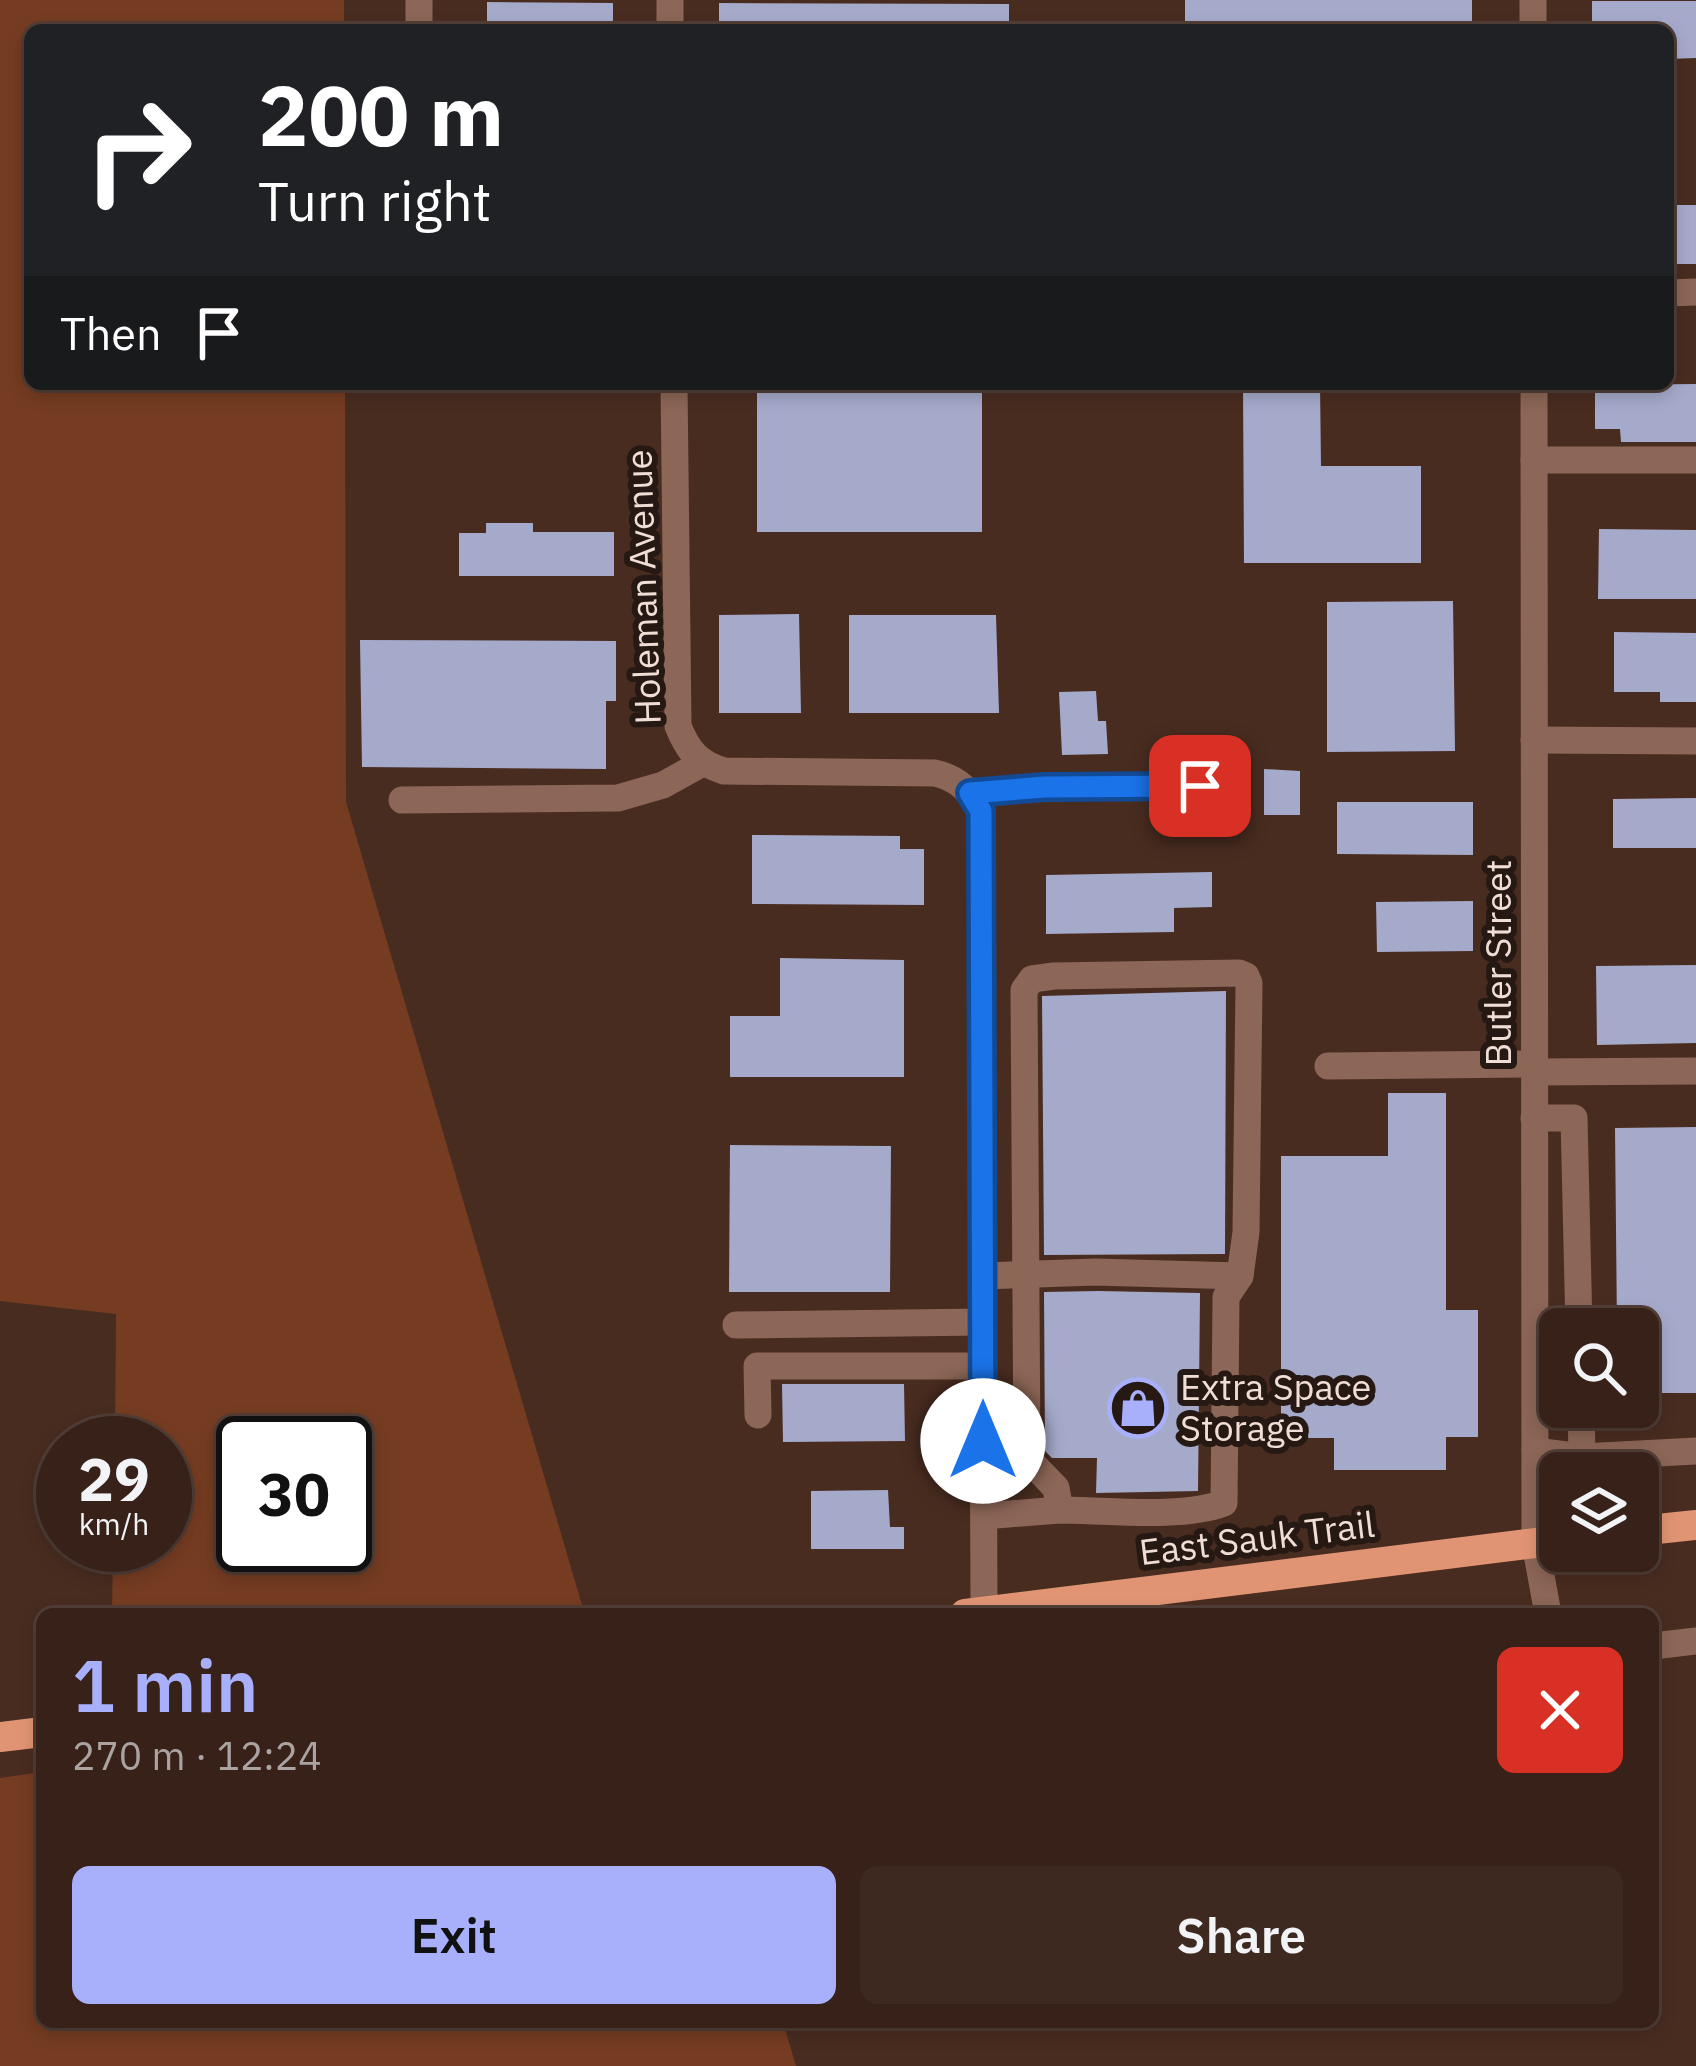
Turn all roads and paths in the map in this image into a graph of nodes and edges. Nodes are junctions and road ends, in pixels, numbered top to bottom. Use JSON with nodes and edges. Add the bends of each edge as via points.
{"nodes":[{"id":1,"x":674,"y":390,"type":"edge"},
{"id":2,"x":1534,"y":390,"type":"edge"},
{"id":3,"x":1534,"y":460,"type":"junction"},
{"id":4,"x":1696,"y":460,"type":"edge"},
{"id":5,"x":1534,"y":740,"type":"junction"},
{"id":6,"x":1696,"y":741,"type":"edge"},
{"id":7,"x":700,"y":764,"type":"junction"},
{"id":8,"x":1200,"y":786,"type":"dead end"},
{"id":9,"x":970,"y":793,"type":"junction"},
{"id":10,"x":402,"y":800,"type":"dead end"},
{"id":11,"x":1328,"y":1066,"type":"dead end"},
{"id":12,"x":1534,"y":1068,"type":"junction"},
{"id":13,"x":1696,"y":1071,"type":"edge"},
{"id":14,"x":982,"y":1072,"type":"junction"},
{"id":15,"x":1026,"y":1072,"type":"junction"},
{"id":16,"x":1565,"y":1072,"type":"junction"},
{"id":17,"x":1534,"y":1118,"type":"junction"},
{"id":18,"x":1566,"y":1118,"type":"junction"},
{"id":19,"x":1027,"y":1273,"type":"junction"},
{"id":20,"x":983,"y":1276,"type":"junction"},
{"id":21,"x":1240,"y":1276,"type":"junction"},
{"id":22,"x":1579,"y":1308,"type":"edge"},
{"id":23,"x":983,"y":1322,"type":"junction"},
{"id":24,"x":736,"y":1325,"type":"dead end"},
{"id":25,"x":983,"y":1366,"type":"junction"},
{"id":26,"x":758,"y":1415,"type":"dead end"},
{"id":27,"x":1535,"y":1450,"type":"junction"},
{"id":28,"x":1696,"y":1451,"type":"edge"},
{"id":29,"x":1548,"y":1452,"type":"edge"},
{"id":30,"x":1659,"y":1453,"type":"edge"},
{"id":31,"x":1539,"y":1478,"type":"edge"},
{"id":32,"x":1060,"y":1510,"type":"junction"},
{"id":33,"x":984,"y":1516,"type":"junction"},
{"id":34,"x":1696,"y":1525,"type":"edge"},
{"id":35,"x":1659,"y":1529,"type":"edge"},
{"id":36,"x":1539,"y":1542,"type":"edge"},
{"id":37,"x":1548,"y":1572,"type":"edge"},
{"id":38,"x":975,"y":1608,"type":"edge"},
{"id":39,"x":1015,"y":1608,"type":"edge"},
{"id":40,"x":1548,"y":1608,"type":"edge"},
{"id":41,"x":1696,"y":1641,"type":"edge"},
{"id":42,"x":1659,"y":1645,"type":"edge"},
{"id":43,"x":36,"y":1733,"type":"edge"},
{"id":44,"x":0,"y":1737,"type":"edge"}],
"edges":[{"from":1,"to":7,"type":"street","name":"Holeman Avenue","via":[[677,726]]},
{"from":2,"to":3,"type":"street","name":"Butler Street"},
{"from":3,"to":4,"type":"street"},
{"from":3,"to":5,"type":"street","name":"Butler Street"},
{"from":5,"to":6,"type":"street"},
{"from":5,"to":12,"type":"street","name":"Butler Street"},
{"from":7,"to":9,"type":"street","name":"Holeman Avenue","via":[[724,771],[935,773]]},
{"from":7,"to":10,"type":"street","via":[[618,798]]},
{"from":8,"to":9,"type":"street"},
{"from":9,"to":14,"type":"street","via":[[981,811]]},
{"from":11,"to":12,"type":"street"},
{"from":12,"to":16,"type":"street"},
{"from":12,"to":17,"type":"street","name":"Butler Street"},
{"from":13,"to":16,"type":"street"},
{"from":14,"to":15,"type":"street"},
{"from":14,"to":20,"type":"street"},
{"from":15,"to":19,"type":"street"},
{"from":15,"to":21,"type":"street","via":[[1024,991],[1032,979],[1246,976]]},
{"from":16,"to":18,"type":"street"},
{"from":17,"to":18,"type":"street"},
{"from":17,"to":27,"type":"street","name":"Butler Street"},
{"from":18,"to":22,"type":"street","via":[[1574,1118]]},
{"from":19,"to":20,"type":"street"},
{"from":19,"to":21,"type":"street"},
{"from":19,"to":32,"type":"street","via":[[1027,1458],[1056,1488]]},
{"from":20,"to":23,"type":"street"},
{"from":21,"to":32,"type":"street","via":[[1226,1297],[1224,1503]]},
{"from":23,"to":24,"type":"street"},
{"from":23,"to":25,"type":"street"},
{"from":25,"to":26,"type":"street","via":[[758,1366]]},
{"from":25,"to":33,"type":"street"},
{"from":27,"to":29,"type":"street"},
{"from":27,"to":31,"type":"street","name":"Butler Street"},
{"from":28,"to":30,"type":"street"},
{"from":32,"to":33,"type":"street"},
{"from":33,"to":38,"type":"street"},
{"from":34,"to":35,"type":"main road"},
{"from":36,"to":39,"type":"main road","name":"East Sauk Trail"},
{"from":37,"to":40,"type":"street","name":"Butler Street"},
{"from":41,"to":42,"type":"street"},
{"from":43,"to":44,"type":"main road"}]}
